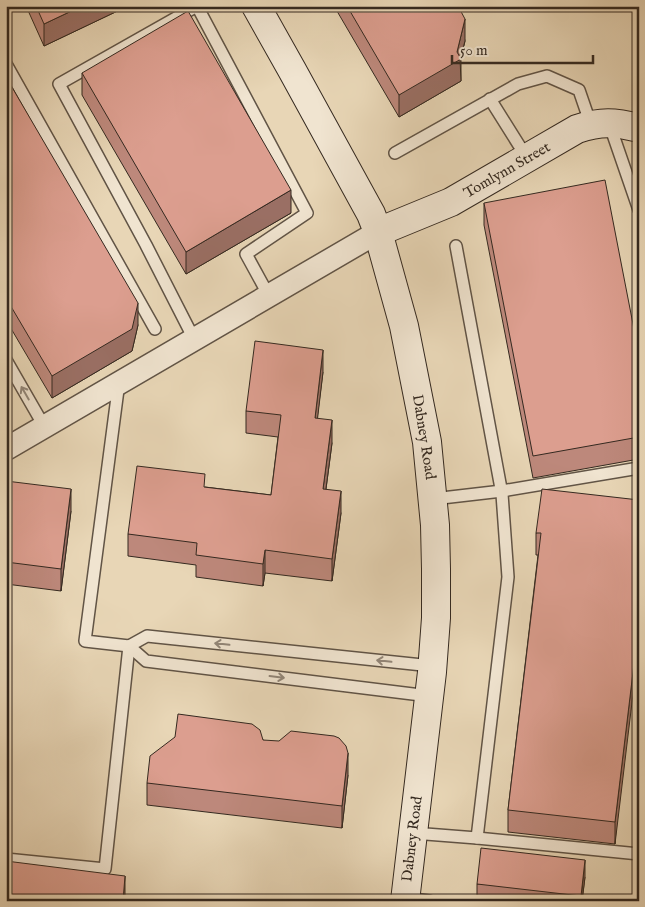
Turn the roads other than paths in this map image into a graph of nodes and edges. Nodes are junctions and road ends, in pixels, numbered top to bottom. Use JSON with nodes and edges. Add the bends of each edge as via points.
{"nodes":[{"id":1,"x":197,"y":6,"type":"edge"},
{"id":2,"x":256,"y":6,"type":"edge"},
{"id":3,"x":6,"y":64,"type":"edge"},
{"id":4,"x":490,"y":100,"type":"junction"},
{"id":5,"x":600,"y":124,"type":"junction"},
{"id":6,"x":639,"y":128,"type":"edge"},
{"id":7,"x":395,"y":153,"type":"dead end"},
{"id":8,"x":527,"y":158,"type":"junction"},
{"id":9,"x":639,"y":210,"type":"edge"},
{"id":10,"x":378,"y":232,"type":"junction"},
{"id":11,"x":456,"y":246,"type":"dead end"},
{"id":12,"x":269,"y":296,"type":"junction"},
{"id":13,"x":155,"y":329,"type":"dead end"},
{"id":14,"x":194,"y":339,"type":"junction"},
{"id":15,"x":6,"y":360,"type":"edge"},
{"id":16,"x":120,"y":382,"type":"junction"},
{"id":17,"x":44,"y":426,"type":"junction"},
{"id":18,"x":6,"y":449,"type":"edge"},
{"id":19,"x":639,"y":468,"type":"edge"},
{"id":20,"x":502,"y":491,"type":"junction"},
{"id":21,"x":433,"y":499,"type":"junction"},
{"id":22,"x":129,"y":646,"type":"junction"},
{"id":23,"x":432,"y":666,"type":"junction"},
{"id":24,"x":429,"y":696,"type":"junction"},
{"id":25,"x":413,"y":833,"type":"junction"},
{"id":26,"x":477,"y":838,"type":"junction"},
{"id":27,"x":639,"y":854,"type":"edge"},
{"id":28,"x":6,"y":859,"type":"edge"},
{"id":29,"x":413,"y":900,"type":"edge"}],
"edges":[{"from":1,"to":12,"type":"lane","via":[[307,213],[246,254]]},
{"from":1,"to":14,"type":"lane","via":[[59,84]]},
{"from":2,"to":10,"type":"street","name":"Dabney Road"},
{"from":3,"to":13,"type":"lane"},
{"from":4,"to":5,"type":"lane","via":[[518,84],[547,76],[579,90]]},
{"from":4,"to":7,"type":"lane"},
{"from":4,"to":8,"type":"lane"},
{"from":5,"to":6,"type":"street","via":[[616,123]]},
{"from":5,"to":8,"type":"street","name":"Tomlynn Street","via":[[578,129]]},
{"from":5,"to":9,"type":"lane"},
{"from":8,"to":10,"type":"street","name":"Tomlynn Street","via":[[452,202]]},
{"from":10,"to":12,"type":"street"},
{"from":10,"to":21,"type":"street","name":"Dabney Road","via":[[404,326],[428,442]]},
{"from":11,"to":20,"type":"lane"},
{"from":12,"to":14,"type":"street"},
{"from":14,"to":16,"type":"street"},
{"from":17,"to":15,"type":"lane","one_way":true},
{"from":16,"to":17,"type":"street"},
{"from":16,"to":22,"type":"lane","via":[[85,641]]},
{"from":17,"to":18,"type":"street"},
{"from":19,"to":20,"type":"lane"},
{"from":20,"to":21,"type":"lane"},
{"from":20,"to":26,"type":"lane","via":[[508,577]]},
{"from":21,"to":23,"type":"street","name":"Dabney Road","via":[[436,618]]},
{"from":23,"to":22,"type":"lane","one_way":true,"via":[[147,636]]},
{"from":22,"to":24,"type":"lane","one_way":true,"via":[[146,660]]},
{"from":22,"to":28,"type":"lane","via":[[105,869]]},
{"from":23,"to":24,"type":"street","name":"Dabney Road"},
{"from":24,"to":25,"type":"street","name":"Dabney Road"},
{"from":25,"to":26,"type":"lane"},
{"from":25,"to":29,"type":"street","name":"Dabney Road"},
{"from":26,"to":27,"type":"lane"}]}
